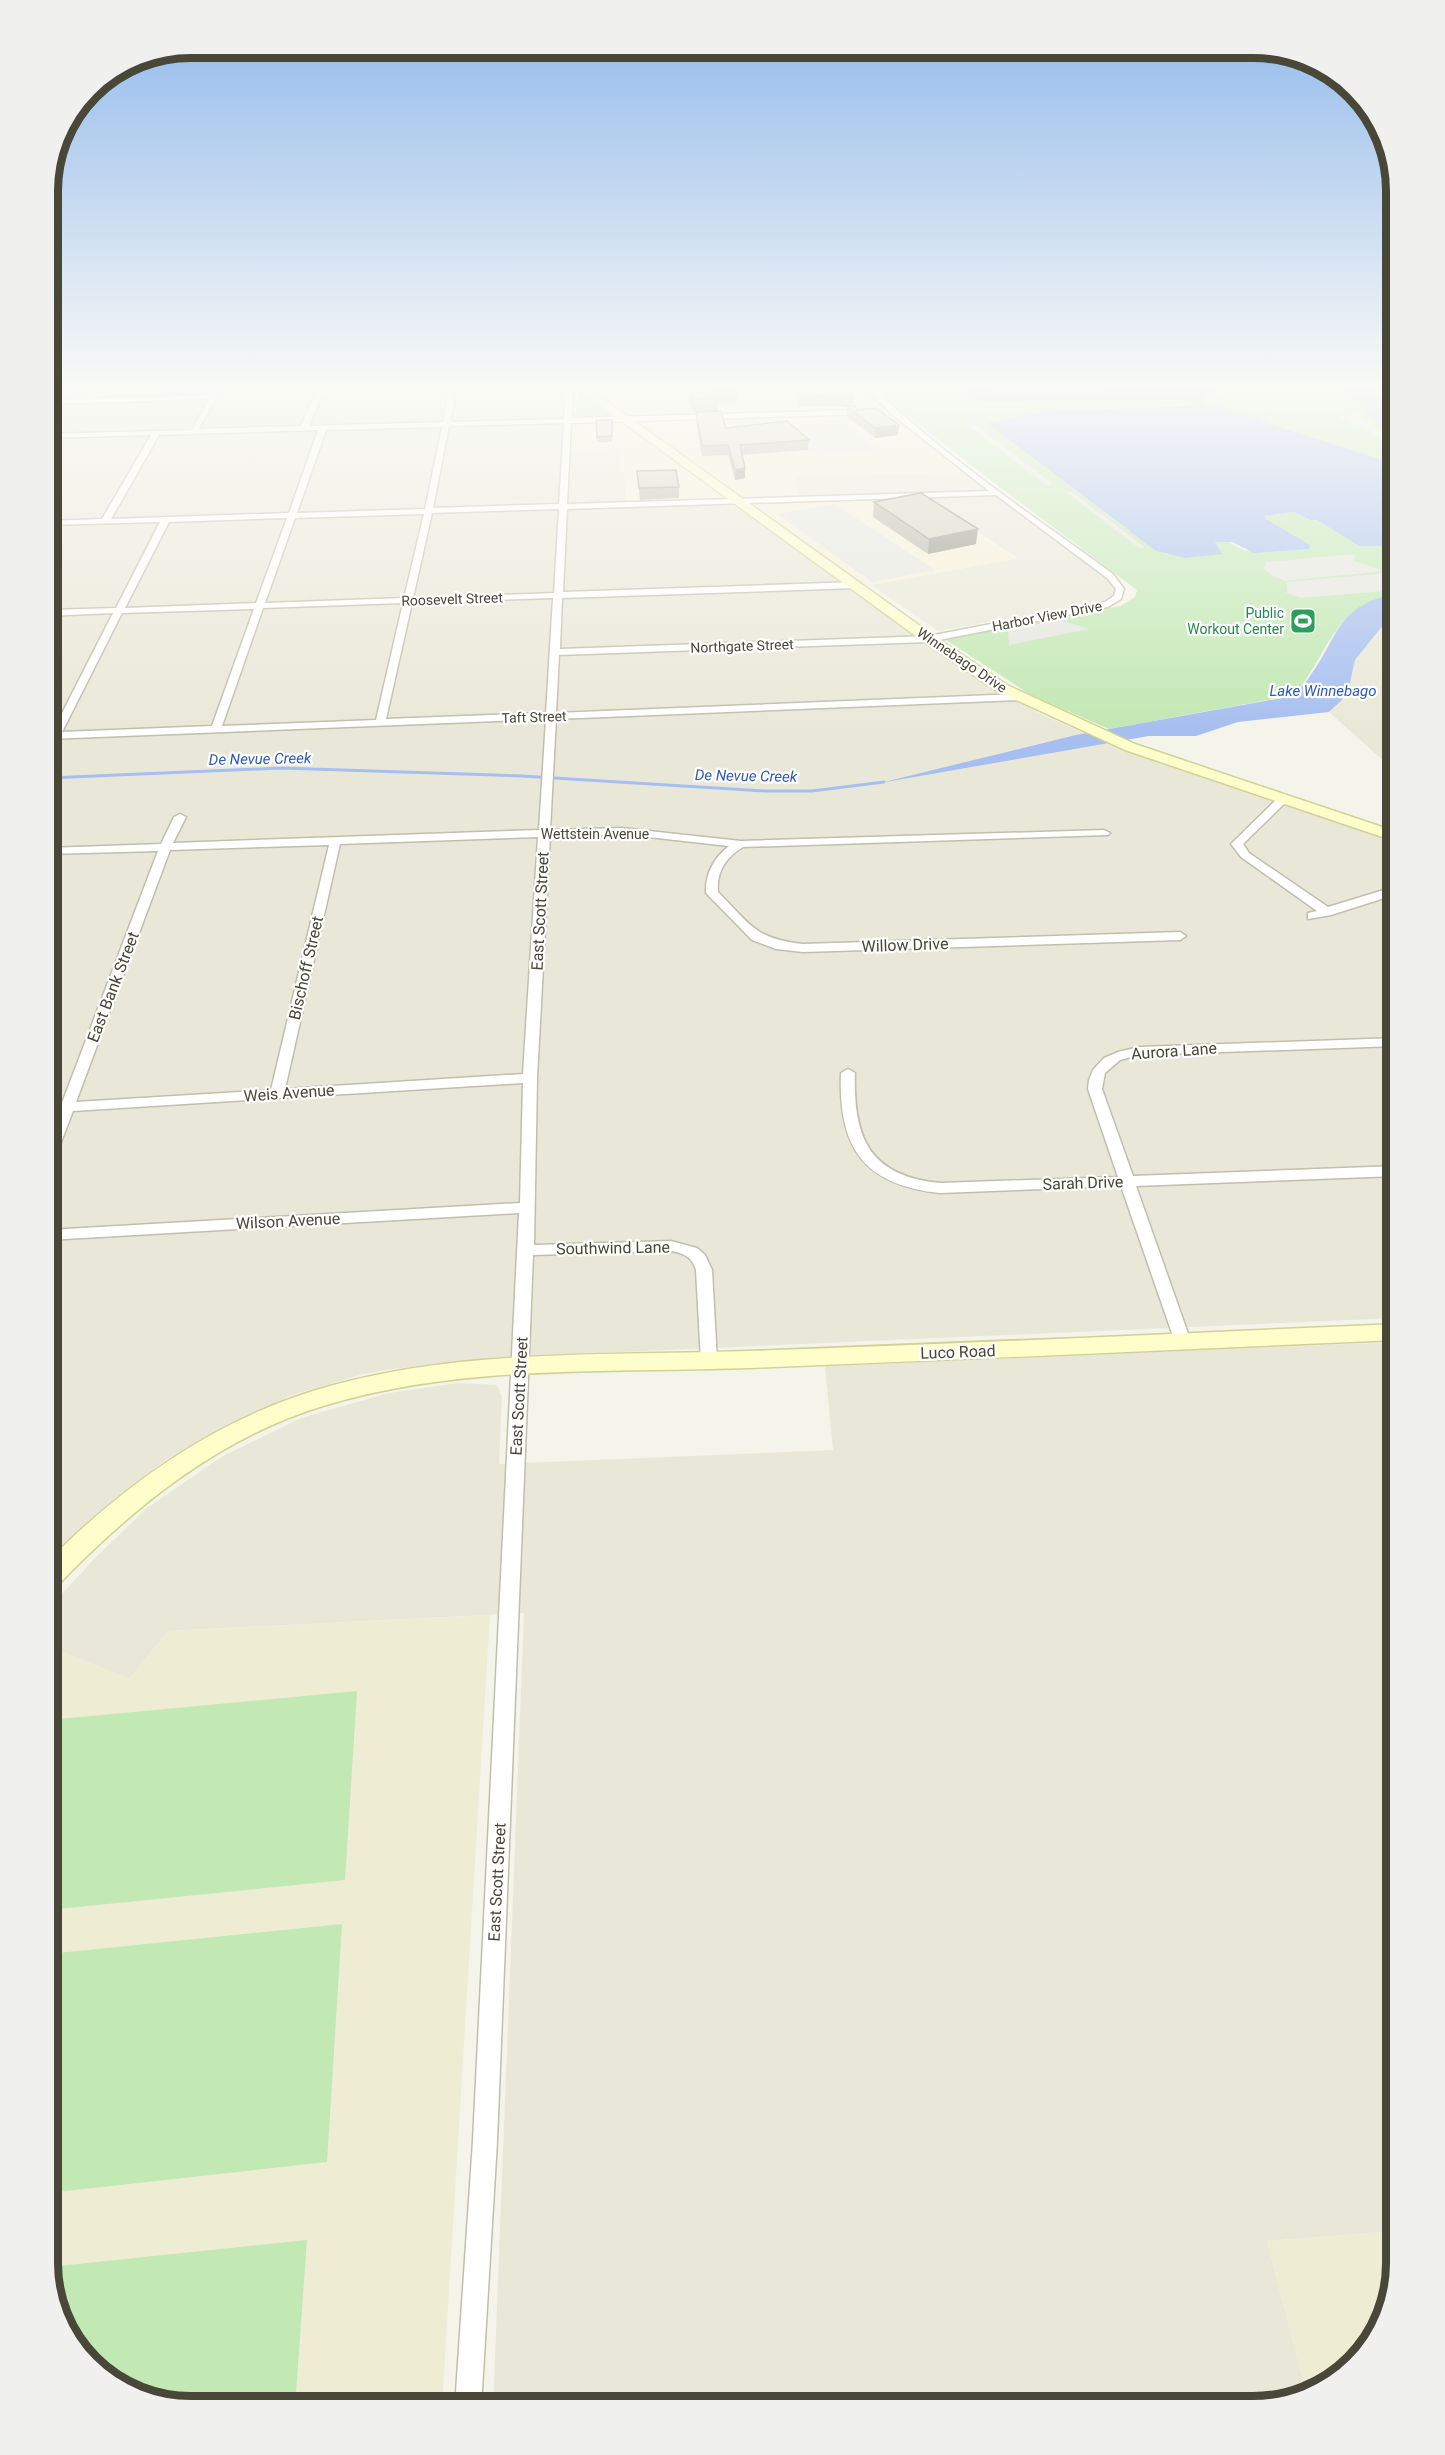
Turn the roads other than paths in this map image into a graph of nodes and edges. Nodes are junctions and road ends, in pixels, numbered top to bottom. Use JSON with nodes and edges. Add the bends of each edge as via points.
{"nodes":[{"id":1,"x":106,"y":500,"type":"edge"},
{"id":2,"x":117,"y":500,"type":"edge"},
{"id":3,"x":298,"y":500,"type":"edge"},
{"id":4,"x":430,"y":500,"type":"edge"},
{"id":5,"x":563,"y":500,"type":"edge"},
{"id":6,"x":738,"y":500,"type":"edge"},
{"id":7,"x":810,"y":500,"type":"edge"},
{"id":8,"x":1007,"y":500,"type":"edge"},
{"id":9,"x":741,"y":502,"type":"junction"},
{"id":10,"x":563,"y":507,"type":"junction"},
{"id":11,"x":428,"y":511,"type":"junction"},
{"id":12,"x":293,"y":515,"type":"junction"},
{"id":13,"x":166,"y":519,"type":"junction"},
{"id":14,"x":94,"y":521,"type":"junction"},
{"id":15,"x":105,"y":521,"type":"junction"},
{"id":16,"x":59,"y":523,"type":"edge"},
{"id":17,"x":856,"y":585,"type":"junction"},
{"id":18,"x":558,"y":596,"type":"junction"},
{"id":19,"x":406,"y":601,"type":"junction"},
{"id":20,"x":260,"y":605,"type":"junction"},
{"id":21,"x":119,"y":611,"type":"junction"},
{"id":22,"x":59,"y":613,"type":"edge"},
{"id":23,"x":929,"y":639,"type":"junction"},
{"id":24,"x":555,"y":652,"type":"junction"},
{"id":25,"x":1020,"y":697,"type":"junction"},
{"id":26,"x":551,"y":716,"type":"junction"},
{"id":27,"x":59,"y":723,"type":"edge"},
{"id":28,"x":380,"y":723,"type":"junction"},
{"id":29,"x":216,"y":729,"type":"junction"},
{"id":30,"x":59,"y":736,"type":"edge"},
{"id":31,"x":1282,"y":800,"type":"junction"},
{"id":32,"x":180,"y":817,"type":"dead end"},
{"id":33,"x":544,"y":833,"type":"junction"},
{"id":34,"x":1104,"y":833,"type":"dead end"},
{"id":35,"x":1386,"y":833,"type":"edge"},
{"id":36,"x":336,"y":842,"type":"junction"},
{"id":37,"x":741,"y":844,"type":"junction"},
{"id":38,"x":165,"y":847,"type":"junction"},
{"id":39,"x":59,"y":851,"type":"edge"},
{"id":40,"x":1386,"y":893,"type":"edge"},
{"id":41,"x":1327,"y":912,"type":"junction"},
{"id":42,"x":1312,"y":916,"type":"dead end"},
{"id":43,"x":1180,"y":936,"type":"dead end"},
{"id":44,"x":1386,"y":1042,"type":"edge"},
{"id":45,"x":848,"y":1073,"type":"dead end"},
{"id":46,"x":530,"y":1078,"type":"junction"},
{"id":47,"x":277,"y":1094,"type":"junction"},
{"id":48,"x":59,"y":1107,"type":"edge"},
{"id":49,"x":67,"y":1107,"type":"junction"},
{"id":50,"x":59,"y":1130,"type":"edge"},
{"id":51,"x":1386,"y":1171,"type":"edge"},
{"id":52,"x":1127,"y":1181,"type":"junction"},
{"id":53,"x":527,"y":1208,"type":"junction"},
{"id":54,"x":58,"y":1234,"type":"edge"},
{"id":55,"x":526,"y":1250,"type":"junction"},
{"id":56,"x":1386,"y":1333,"type":"edge"},
{"id":57,"x":1183,"y":1342,"type":"junction"},
{"id":58,"x":709,"y":1361,"type":"junction"},
{"id":59,"x":520,"y":1367,"type":"junction"},
{"id":60,"x":58,"y":1567,"type":"edge"},
{"id":61,"x":469,"y":2396,"type":"edge"}],
"edges":[{"from":1,"to":14,"type":"street"},
{"from":2,"to":15,"type":"street"},
{"from":3,"to":12,"type":"street"},
{"from":4,"to":11,"type":"street"},
{"from":5,"to":10,"type":"street","name":"East Scott Street"},
{"from":6,"to":9,"type":"main road","name":"Winnebago Drive"},
{"from":7,"to":9,"type":"street"},
{"from":8,"to":23,"type":"street","name":"Harbor View Drive","via":[[1110,576],[1120,589],[1119,596],[1108,604]]},
{"from":9,"to":10,"type":"street"},
{"from":9,"to":17,"type":"main road","name":"Winnebago Drive"},
{"from":10,"to":11,"type":"street"},
{"from":10,"to":18,"type":"street","name":"East Scott Street"},
{"from":11,"to":12,"type":"street"},
{"from":11,"to":19,"type":"street"},
{"from":12,"to":13,"type":"street"},
{"from":12,"to":20,"type":"street"},
{"from":13,"to":15,"type":"street"},
{"from":13,"to":21,"type":"street"},
{"from":14,"to":15,"type":"street"},
{"from":14,"to":16,"type":"street"},
{"from":17,"to":18,"type":"street","name":"Roosevelt Street"},
{"from":17,"to":23,"type":"main road","name":"Winnebago Drive"},
{"from":18,"to":19,"type":"street","name":"Roosevelt Street"},
{"from":18,"to":24,"type":"street","name":"East Scott Street"},
{"from":19,"to":20,"type":"street","name":"Roosevelt Street"},
{"from":19,"to":28,"type":"street"},
{"from":20,"to":21,"type":"street","name":"Roosevelt Street"},
{"from":20,"to":29,"type":"street"},
{"from":21,"to":22,"type":"street","name":"Roosevelt Street"},
{"from":21,"to":27,"type":"street"},
{"from":23,"to":24,"type":"street","name":"Northgate Street"},
{"from":23,"to":25,"type":"main road","name":"Winnebago Drive"},
{"from":24,"to":26,"type":"street","name":"East Scott Street"},
{"from":25,"to":26,"type":"street","name":"Taft Street"},
{"from":25,"to":31,"type":"main road","name":"Winnebago Drive","via":[[1130,747]]},
{"from":26,"to":28,"type":"street","name":"Taft Street"},
{"from":26,"to":33,"type":"street","name":"East Scott Street"},
{"from":28,"to":29,"type":"street","name":"Taft Street"},
{"from":29,"to":30,"type":"street","name":"Taft Street"},
{"from":31,"to":35,"type":"main road","name":"Winnebago Drive"},
{"from":31,"to":41,"type":"street","via":[[1237,844],[1245,855]]},
{"from":32,"to":38,"type":"street","name":"East Bank Street"},
{"from":33,"to":36,"type":"street","name":"Wettstein Avenue"},
{"from":33,"to":37,"type":"street","name":"Wettstein Avenue","via":[[638,832]]},
{"from":33,"to":46,"type":"street","name":"East Scott Street"},
{"from":34,"to":37,"type":"street","name":"Wettstein Avenue"},
{"from":36,"to":38,"type":"street","name":"Wettstein Avenue"},
{"from":36,"to":47,"type":"street","name":"Bischoff Street"},
{"from":37,"to":43,"type":"street","name":"Willow Drive","via":[[722,857],[712,893],[750,933],[776,945],[797,948]]},
{"from":38,"to":39,"type":"street","name":"Wettstein Avenue"},
{"from":38,"to":49,"type":"street","name":"East Bank Street"},
{"from":40,"to":41,"type":"street"},
{"from":41,"to":42,"type":"street"},
{"from":44,"to":52,"type":"street","name":"Aurora Lane","via":[[1146,1051],[1116,1057],[1097,1072],[1095,1089]]},
{"from":45,"to":52,"type":"street","name":"Sarah Drive","via":[[848,1102],[856,1137],[870,1163],[896,1181],[940,1188]]},
{"from":46,"to":47,"type":"street","name":"Weis Avenue"},
{"from":46,"to":53,"type":"street","name":"East Scott Street"},
{"from":47,"to":49,"type":"street","name":"Weis Avenue"},
{"from":48,"to":49,"type":"street","name":"Weis Avenue"},
{"from":49,"to":50,"type":"street","name":"East Bank Street"},
{"from":51,"to":52,"type":"street","name":"Sarah Drive"},
{"from":52,"to":57,"type":"street","name":"Aurora Lane"},
{"from":53,"to":54,"type":"street","name":"Wilson Avenue"},
{"from":53,"to":55,"type":"street","name":"East Scott Street"},
{"from":55,"to":58,"type":"street","name":"Southwind Lane","via":[[671,1246],[692,1251],[704,1270]]},
{"from":55,"to":59,"type":"street","name":"East Scott Street"},
{"from":56,"to":57,"type":"main road","name":"Luco Road"},
{"from":57,"to":58,"type":"main road","name":"Luco Road"},
{"from":58,"to":59,"type":"main road","name":"Luco Road"},
{"from":59,"to":60,"type":"main road","name":"Luco Road","via":[[373,1383],[263,1419],[209,1445],[146,1487],[99,1526]]},
{"from":59,"to":61,"type":"street","name":"East Scott Street","via":[[486,2129]]}]}
